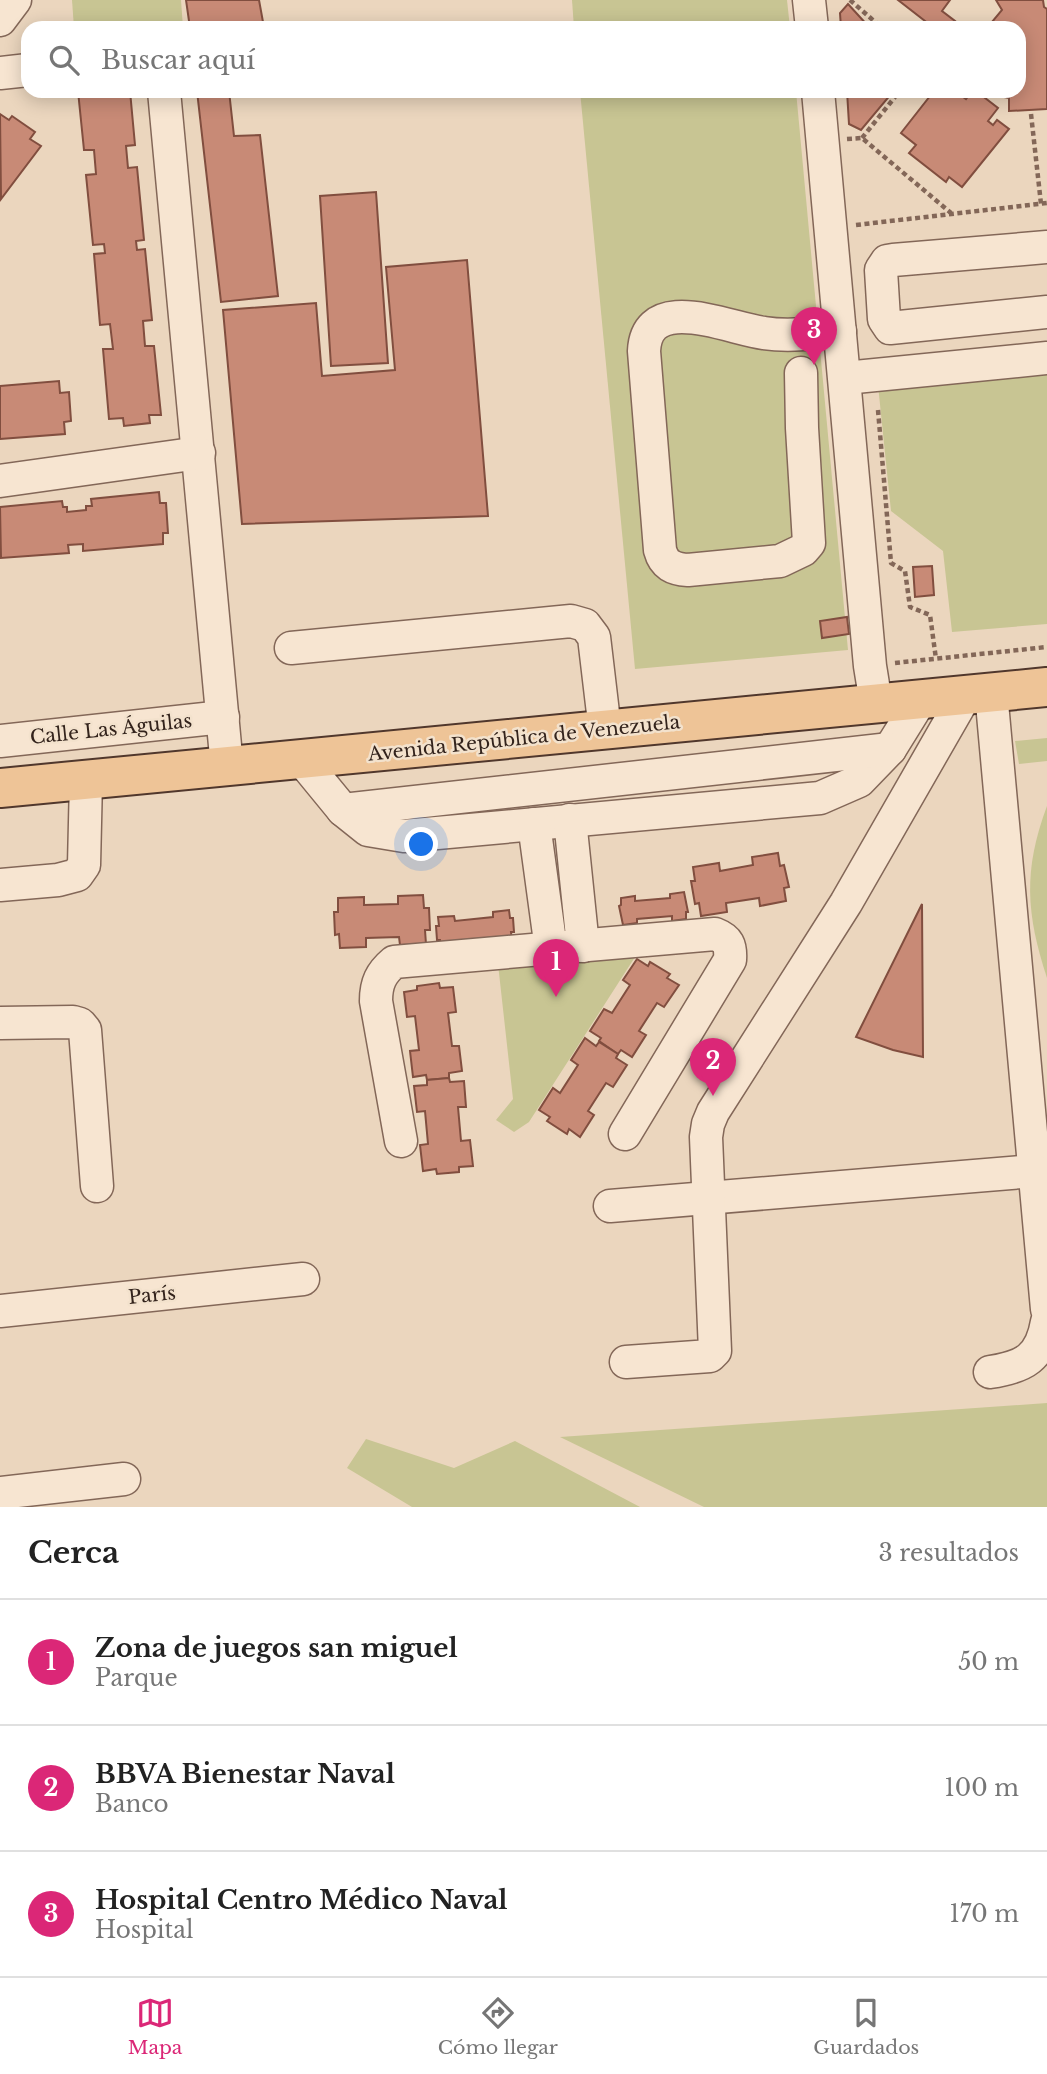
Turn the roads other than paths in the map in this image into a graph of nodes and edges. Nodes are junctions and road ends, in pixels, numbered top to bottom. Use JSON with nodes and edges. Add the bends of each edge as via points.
{"nodes":[{"id":1,"x":15,"y":0,"type":"edge"},
{"id":2,"x":809,"y":0,"type":"edge"},
{"id":3,"x":0,"y":20,"type":"edge"},
{"id":4,"x":811,"y":21,"type":"edge"},
{"id":5,"x":21,"y":71,"type":"edge"},
{"id":6,"x":0,"y":73,"type":"edge"},
{"id":7,"x":165,"y":98,"type":"edge"},
{"id":8,"x":819,"y":98,"type":"edge"},
{"id":9,"x":1047,"y":247,"type":"edge"},
{"id":10,"x":882,"y":294,"type":"junction"},
{"id":11,"x":838,"y":298,"type":"junction"},
{"id":12,"x":1047,"y":312,"type":"edge"},
{"id":13,"x":841,"y":331,"type":"junction"},
{"id":14,"x":1047,"y":358,"type":"edge"},
{"id":15,"x":801,"y":373,"type":"dead end"},
{"id":16,"x":845,"y":378,"type":"junction"},
{"id":17,"x":199,"y":453,"type":"junction"},
{"id":18,"x":0,"y":481,"type":"edge"},
{"id":19,"x":291,"y":648,"type":"dead end"},
{"id":20,"x":1047,"y":687,"type":"edge"},
{"id":21,"x":979,"y":693,"type":"junction"},
{"id":22,"x":921,"y":699,"type":"junction"},
{"id":23,"x":876,"y":703,"type":"junction"},
{"id":24,"x":223,"y":717,"type":"junction"},
{"id":25,"x":605,"y":730,"type":"junction"},
{"id":26,"x":0,"y":741,"type":"edge"},
{"id":27,"x":890,"y":749,"type":"junction"},
{"id":28,"x":302,"y":760,"type":"junction"},
{"id":29,"x":227,"y":767,"type":"junction"},
{"id":30,"x":86,"y":780,"type":"junction"},
{"id":31,"x":0,"y":788,"type":"edge"},
{"id":32,"x":342,"y":810,"type":"junction"},
{"id":33,"x":570,"y":820,"type":"junction"},
{"id":34,"x":534,"y":824,"type":"junction"},
{"id":35,"x":0,"y":885,"type":"edge"},
{"id":36,"x":583,"y":946,"type":"junction"},
{"id":37,"x":551,"y":949,"type":"junction"},
{"id":38,"x":0,"y":1023,"type":"edge"},
{"id":39,"x":1039,"y":1108,"type":"edge"},
{"id":40,"x":625,"y":1134,"type":"dead end"},
{"id":41,"x":401,"y":1141,"type":"dead end"},
{"id":42,"x":1035,"y":1171,"type":"junction"},
{"id":43,"x":97,"y":1186,"type":"dead end"},
{"id":44,"x":710,"y":1198,"type":"junction"},
{"id":45,"x":610,"y":1206,"type":"dead end"},
{"id":46,"x":303,"y":1279,"type":"dead end"},
{"id":47,"x":1047,"y":1309,"type":"edge"},
{"id":48,"x":0,"y":1311,"type":"edge"},
{"id":49,"x":1047,"y":1322,"type":"edge"},
{"id":50,"x":626,"y":1363,"type":"dead end"},
{"id":51,"x":990,"y":1373,"type":"dead end"},
{"id":52,"x":124,"y":1479,"type":"dead end"},
{"id":53,"x":0,"y":1493,"type":"edge"}],
"edges":[{"from":1,"to":3,"type":"street"},
{"from":2,"to":4,"type":"street"},
{"from":5,"to":6,"type":"street"},
{"from":7,"to":17,"type":"street"},
{"from":8,"to":11,"type":"street"},
{"from":9,"to":10,"type":"street","via":[[887,261],[881,271]]},
{"from":10,"to":11,"type":"street"},
{"from":10,"to":12,"type":"street","via":[[886,325],[896,329]]},
{"from":11,"to":13,"type":"street"},
{"from":13,"to":15,"type":"street","via":[[763,333],[679,317],[663,320],[647,334],[644,351],[660,550],[668,565],[688,569],[780,561],[809,543]]},
{"from":13,"to":16,"type":"street"},
{"from":14,"to":16,"type":"street"},
{"from":16,"to":23,"type":"street"},
{"from":17,"to":18,"type":"street"},
{"from":17,"to":24,"type":"street"},
{"from":19,"to":25,"type":"street","via":[[572,621],[585,625],[594,637]]},
{"from":20,"to":21,"type":"main road","name":"Avenida República de Venezuela"},
{"from":21,"to":22,"type":"main road","name":"Avenida República de Venezuela"},
{"from":21,"to":39,"type":"street"},
{"from":21,"to":44,"type":"street","via":[[713,1112],[706,1137]]},
{"from":22,"to":23,"type":"main road","name":"Avenida República de Venezuela"},
{"from":22,"to":27,"type":"street"},
{"from":23,"to":25,"type":"main road","name":"Avenida República de Venezuela"},
{"from":24,"to":26,"type":"street","name":"Calle Las Águilas"},
{"from":24,"to":29,"type":"street"},
{"from":25,"to":28,"type":"main road","name":"Avenida República de Venezuela"},
{"from":27,"to":32,"type":"street"},
{"from":27,"to":33,"type":"street","via":[[859,781],[820,798]]},
{"from":28,"to":29,"type":"main road","name":"Avenida República de Venezuela"},
{"from":28,"to":32,"type":"street"},
{"from":29,"to":30,"type":"main road","name":"Avenida República de Venezuela"},
{"from":30,"to":31,"type":"main road","name":"Avenida República de Venezuela"},
{"from":30,"to":35,"type":"street","via":[[84,865],[77,875]]},
{"from":32,"to":34,"type":"street","via":[[368,830],[404,836]]},
{"from":33,"to":34,"type":"street"},
{"from":33,"to":36,"type":"street"},
{"from":34,"to":37,"type":"street"},
{"from":36,"to":37,"type":"street"},
{"from":36,"to":40,"type":"street","via":[[715,934],[729,942],[730,960]]},
{"from":37,"to":41,"type":"street","via":[[394,962],[379,978],[376,1001]]},
{"from":38,"to":43,"type":"street","via":[[73,1022],[85,1030]]},
{"from":39,"to":42,"type":"street"},
{"from":42,"to":44,"type":"street"},
{"from":42,"to":47,"type":"street"},
{"from":44,"to":45,"type":"street"},
{"from":44,"to":50,"type":"street","via":[[715,1351],[710,1356]]},
{"from":46,"to":48,"type":"street","name":"París"},
{"from":49,"to":51,"type":"street","via":[[1044,1340],[1034,1356],[1009,1370]]},
{"from":52,"to":53,"type":"street"}]}
